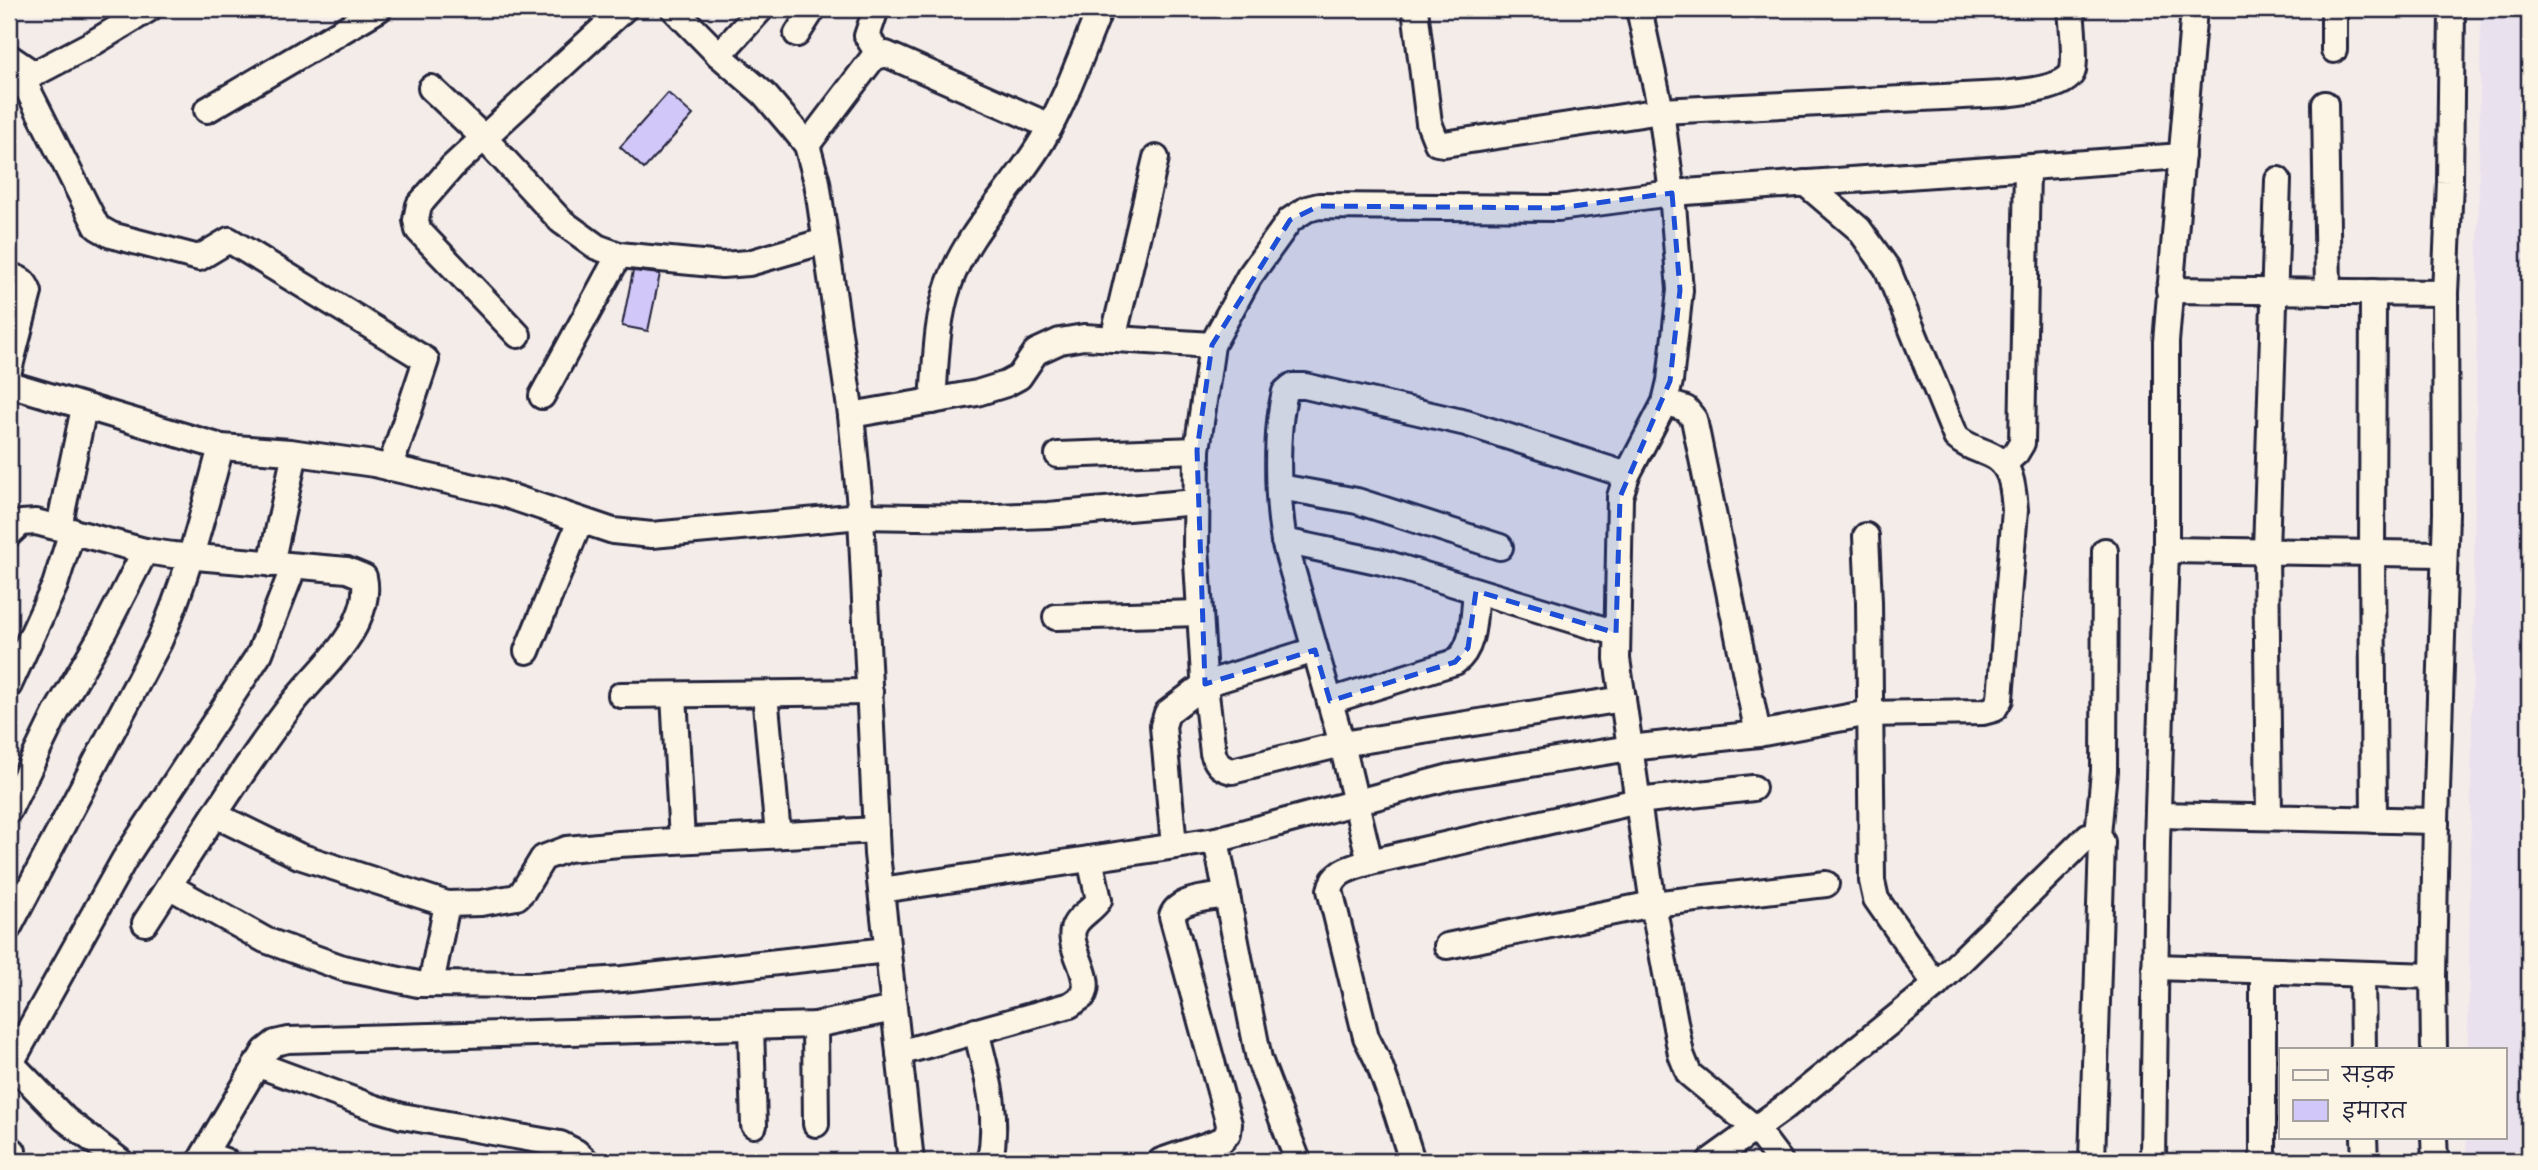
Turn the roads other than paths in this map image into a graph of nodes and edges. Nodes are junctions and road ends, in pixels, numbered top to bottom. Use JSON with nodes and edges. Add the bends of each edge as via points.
{"nodes":[{"id":1,"x":149,"y":9,"type":"edge"},
{"id":2,"x":379,"y":9,"type":"edge"},
{"id":3,"x":624,"y":9,"type":"edge"},
{"id":4,"x":674,"y":9,"type":"edge"},
{"id":5,"x":761,"y":9,"type":"edge"},
{"id":6,"x":813,"y":9,"type":"edge"},
{"id":7,"x":876,"y":9,"type":"edge"},
{"id":8,"x":1100,"y":9,"type":"edge"},
{"id":9,"x":1415,"y":9,"type":"edge"},
{"id":10,"x":1639,"y":9,"type":"edge"},
{"id":11,"x":2071,"y":9,"type":"edge"},
{"id":12,"x":2194,"y":9,"type":"edge"},
{"id":13,"x":2334,"y":9,"type":"edge"},
{"id":14,"x":2452,"y":9,"type":"edge"},
{"id":15,"x":112,"y":18,"type":"edge"},
{"id":16,"x":797,"y":34,"type":"dead end"},
{"id":17,"x":2334,"y":50,"type":"dead end"},
{"id":18,"x":719,"y":55,"type":"junction"},
{"id":19,"x":879,"y":55,"type":"junction"},
{"id":20,"x":9,"y":57,"type":"edge"},
{"id":21,"x":22,"y":80,"type":"edge"},
{"id":22,"x":431,"y":88,"type":"dead end"},
{"id":23,"x":2325,"y":104,"type":"dead end"},
{"id":24,"x":207,"y":110,"type":"dead end"},
{"id":25,"x":1661,"y":111,"type":"junction"},
{"id":26,"x":1050,"y":126,"type":"junction"},
{"id":27,"x":484,"y":138,"type":"junction"},
{"id":28,"x":807,"y":145,"type":"junction"},
{"id":29,"x":2182,"y":156,"type":"junction"},
{"id":30,"x":1156,"y":158,"type":"dead end"},
{"id":31,"x":2027,"y":168,"type":"junction"},
{"id":32,"x":2278,"y":180,"type":"dead end"},
{"id":33,"x":1805,"y":183,"type":"junction"},
{"id":34,"x":1672,"y":193,"type":"junction"},
{"id":35,"x":825,"y":241,"type":"junction"},
{"id":36,"x":619,"y":255,"type":"junction"},
{"id":37,"x":9,"y":275,"type":"edge"},
{"id":38,"x":2169,"y":290,"type":"junction"},
{"id":39,"x":2274,"y":291,"type":"junction"},
{"id":40,"x":2328,"y":292,"type":"junction"},
{"id":41,"x":2373,"y":292,"type":"junction"},
{"id":42,"x":2445,"y":293,"type":"junction"},
{"id":43,"x":518,"y":335,"type":"dead end"},
{"id":44,"x":1113,"y":339,"type":"junction"},
{"id":45,"x":1212,"y":345,"type":"junction"},
{"id":46,"x":9,"y":370,"type":"edge"},
{"id":47,"x":9,"y":384,"type":"edge"},
{"id":48,"x":542,"y":396,"type":"dead end"},
{"id":49,"x":933,"y":401,"type":"junction"},
{"id":50,"x":1665,"y":402,"type":"junction"},
{"id":51,"x":84,"y":408,"type":"junction"},
{"id":52,"x":851,"y":415,"type":"junction"},
{"id":53,"x":221,"y":447,"type":"junction"},
{"id":54,"x":1197,"y":450,"type":"junction"},
{"id":55,"x":295,"y":453,"type":"junction"},
{"id":56,"x":1058,"y":455,"type":"dead end"},
{"id":57,"x":2004,"y":464,"type":"junction"},
{"id":58,"x":390,"y":468,"type":"junction"},
{"id":59,"x":1627,"y":475,"type":"junction"},
{"id":60,"x":1280,"y":487,"type":"junction"},
{"id":61,"x":1196,"y":502,"type":"junction"},
{"id":62,"x":861,"y":516,"type":"junction"},
{"id":63,"x":580,"y":521,"type":"junction"},
{"id":64,"x":66,"y":529,"type":"junction"},
{"id":65,"x":9,"y":534,"type":"edge"},
{"id":66,"x":1866,"y":536,"type":"dead end"},
{"id":67,"x":1284,"y":541,"type":"junction"},
{"id":68,"x":1500,"y":547,"type":"dead end"},
{"id":69,"x":2166,"y":550,"type":"junction"},
{"id":70,"x":145,"y":551,"type":"junction"},
{"id":71,"x":2105,"y":551,"type":"dead end"},
{"id":72,"x":2266,"y":551,"type":"junction"},
{"id":73,"x":2372,"y":553,"type":"junction"},
{"id":74,"x":2444,"y":554,"type":"junction"},
{"id":75,"x":191,"y":557,"type":"junction"},
{"id":76,"x":283,"y":565,"type":"junction"},
{"id":77,"x":1476,"y":591,"type":"junction"},
{"id":78,"x":1200,"y":612,"type":"junction"},
{"id":79,"x":1056,"y":617,"type":"dead end"},
{"id":80,"x":1616,"y":633,"type":"junction"},
{"id":81,"x":1315,"y":650,"type":"junction"},
{"id":82,"x":527,"y":651,"type":"dead end"},
{"id":83,"x":1205,"y":684,"type":"junction"},
{"id":84,"x":9,"y":685,"type":"edge"},
{"id":85,"x":870,"y":692,"type":"junction"},
{"id":86,"x":765,"y":694,"type":"junction"},
{"id":87,"x":621,"y":695,"type":"dead end"},
{"id":88,"x":674,"y":695,"type":"junction"},
{"id":89,"x":1623,"y":699,"type":"junction"},
{"id":90,"x":1330,"y":701,"type":"junction"},
{"id":91,"x":1869,"y":714,"type":"junction"},
{"id":92,"x":1758,"y":734,"type":"junction"},
{"id":93,"x":1342,"y":744,"type":"junction"},
{"id":94,"x":1630,"y":748,"type":"junction"},
{"id":95,"x":1753,"y":788,"type":"dead end"},
{"id":96,"x":1356,"y":801,"type":"junction"},
{"id":97,"x":1638,"y":801,"type":"junction"},
{"id":98,"x":9,"y":810,"type":"edge"},
{"id":99,"x":215,"y":815,"type":"junction"},
{"id":100,"x":2158,"y":815,"type":"junction"},
{"id":101,"x":2269,"y":817,"type":"junction"},
{"id":102,"x":2374,"y":820,"type":"junction"},
{"id":103,"x":2436,"y":821,"type":"junction"},
{"id":104,"x":876,"y":830,"type":"junction"},
{"id":105,"x":778,"y":835,"type":"junction"},
{"id":106,"x":2098,"y":835,"type":"junction"},
{"id":107,"x":682,"y":840,"type":"junction"},
{"id":108,"x":1216,"y":840,"type":"junction"},
{"id":109,"x":1174,"y":846,"type":"junction"},
{"id":110,"x":1090,"y":859,"type":"junction"},
{"id":111,"x":1370,"y":862,"type":"junction"},
{"id":112,"x":1826,"y":884,"type":"dead end"},
{"id":113,"x":169,"y":886,"type":"junction"},
{"id":114,"x":881,"y":890,"type":"junction"},
{"id":115,"x":1227,"y":895,"type":"junction"},
{"id":116,"x":446,"y":904,"type":"junction"},
{"id":117,"x":1653,"y":904,"type":"junction"},
{"id":118,"x":145,"y":923,"type":"dead end"},
{"id":119,"x":9,"y":927,"type":"edge"},
{"id":120,"x":1447,"y":946,"type":"dead end"},
{"id":121,"x":887,"y":950,"type":"junction"},
{"id":122,"x":2155,"y":967,"type":"junction"},
{"id":123,"x":2263,"y":971,"type":"junction"},
{"id":124,"x":2362,"y":974,"type":"junction"},
{"id":125,"x":2433,"y":976,"type":"junction"},
{"id":126,"x":431,"y":984,"type":"junction"},
{"id":127,"x":1936,"y":985,"type":"junction"},
{"id":128,"x":894,"y":1009,"type":"junction"},
{"id":129,"x":815,"y":1025,"type":"junction"},
{"id":130,"x":751,"y":1028,"type":"junction"},
{"id":131,"x":976,"y":1031,"type":"junction"},
{"id":132,"x":2363,"y":1048,"type":"edge"},
{"id":133,"x":2434,"y":1048,"type":"edge"},
{"id":134,"x":899,"y":1053,"type":"junction"},
{"id":135,"x":10,"y":1062,"type":"edge"},
{"id":136,"x":256,"y":1064,"type":"junction"},
{"id":137,"x":816,"y":1124,"type":"dead end"},
{"id":138,"x":754,"y":1125,"type":"dead end"},
{"id":139,"x":1756,"y":1129,"type":"junction"},
{"id":140,"x":2364,"y":1138,"type":"edge"},
{"id":141,"x":2434,"y":1138,"type":"edge"},
{"id":142,"x":210,"y":1159,"type":"edge"},
{"id":143,"x":120,"y":1161,"type":"edge"},
{"id":144,"x":586,"y":1161,"type":"edge"},
{"id":145,"x":911,"y":1161,"type":"edge"},
{"id":146,"x":990,"y":1161,"type":"edge"},
{"id":147,"x":1161,"y":1161,"type":"edge"},
{"id":148,"x":1298,"y":1161,"type":"edge"},
{"id":149,"x":1412,"y":1161,"type":"edge"},
{"id":150,"x":1710,"y":1161,"type":"edge"},
{"id":151,"x":1780,"y":1161,"type":"edge"},
{"id":152,"x":2092,"y":1161,"type":"edge"},
{"id":153,"x":2153,"y":1161,"type":"edge"},
{"id":154,"x":2263,"y":1161,"type":"edge"},
{"id":155,"x":2365,"y":1161,"type":"edge"},
{"id":156,"x":2435,"y":1161,"type":"edge"}],
"edges":[{"from":1,"to":15,"type":"street"},
{"from":2,"to":24,"type":"street"},
{"from":3,"to":27,"type":"street"},
{"from":4,"to":18,"type":"street"},
{"from":5,"to":18,"type":"street"},
{"from":6,"to":16,"type":"street"},
{"from":7,"to":19,"type":"street","via":[[867,36]]},
{"from":8,"to":26,"type":"street"},
{"from":9,"to":25,"type":"street","via":[[1429,123],[1437,143]]},
{"from":10,"to":25,"type":"street"},
{"from":11,"to":25,"type":"street","via":[[2073,70],[2055,86],[2003,94]]},
{"from":12,"to":29,"type":"street"},
{"from":13,"to":17,"type":"street"},
{"from":14,"to":42,"type":"street"},
{"from":15,"to":21,"type":"street"},
{"from":18,"to":28,"type":"street","via":[[764,94]]},
{"from":19,"to":26,"type":"street","via":[[886,54]]},
{"from":19,"to":28,"type":"street"},
{"from":20,"to":21,"type":"street"},
{"from":21,"to":58,"type":"street","via":[[97,227],[111,235],[199,258],[229,240],[426,360]]},
{"from":22,"to":27,"type":"street"},
{"from":23,"to":40,"type":"street"},
{"from":25,"to":34,"type":"street"},
{"from":26,"to":49,"type":"street","via":[[977,231],[948,285]]},
{"from":27,"to":36,"type":"street","via":[[561,221],[597,247]]},
{"from":27,"to":43,"type":"street","via":[[419,205],[416,220],[418,230],[438,254]]},
{"from":28,"to":35,"type":"street"},
{"from":29,"to":31,"type":"street"},
{"from":29,"to":38,"type":"street"},
{"from":30,"to":44,"type":"street"},
{"from":31,"to":33,"type":"street"},
{"from":31,"to":57,"type":"street","via":[[2022,443]]},
{"from":32,"to":39,"type":"street"},
{"from":33,"to":34,"type":"street"},
{"from":33,"to":57,"type":"street","via":[[1859,229],[1887,268],[1956,437]]},
{"from":34,"to":45,"type":"street","via":[[1558,208],[1307,209],[1290,220],[1249,277]]},
{"from":34,"to":50,"type":"street","via":[[1680,290]]},
{"from":35,"to":36,"type":"street","via":[[774,257],[722,265]]},
{"from":35,"to":52,"type":"street"},
{"from":36,"to":48,"type":"street"},
{"from":37,"to":46,"type":"street","via":[[22,280],[29,292]]},
{"from":38,"to":39,"type":"street"},
{"from":38,"to":69,"type":"street"},
{"from":39,"to":40,"type":"street"},
{"from":39,"to":72,"type":"street"},
{"from":40,"to":41,"type":"street"},
{"from":41,"to":42,"type":"street"},
{"from":41,"to":73,"type":"street"},
{"from":42,"to":74,"type":"street"},
{"from":44,"to":45,"type":"street"},
{"from":44,"to":49,"type":"street","via":[[1084,337],[1045,346],[1019,377],[1006,384]]},
{"from":45,"to":54,"type":"street"},
{"from":47,"to":51,"type":"street"},
{"from":49,"to":52,"type":"street"},
{"from":50,"to":59,"type":"street"},
{"from":50,"to":92,"type":"street","via":[[1686,409],[1694,419]]},
{"from":51,"to":53,"type":"street"},
{"from":51,"to":64,"type":"street"},
{"from":52,"to":62,"type":"street"},
{"from":53,"to":55,"type":"street"},
{"from":53,"to":75,"type":"street"},
{"from":54,"to":56,"type":"street"},
{"from":54,"to":61,"type":"street"},
{"from":55,"to":58,"type":"street"},
{"from":55,"to":76,"type":"street"},
{"from":57,"to":91,"type":"street","via":[[2015,510],[1998,705],[1983,712]]},
{"from":58,"to":63,"type":"street","via":[[500,493]]},
{"from":59,"to":60,"type":"street","via":[[1466,423],[1292,386],[1284,392],[1281,405]]},
{"from":59,"to":80,"type":"street","via":[[1620,497]]},
{"from":60,"to":67,"type":"street"},
{"from":60,"to":68,"type":"street","via":[[1357,501]]},
{"from":61,"to":62,"type":"street","via":[[1010,516]]},
{"from":61,"to":78,"type":"street"},
{"from":62,"to":63,"type":"street","via":[[652,535],[613,531]]},
{"from":62,"to":85,"type":"street"},
{"from":63,"to":82,"type":"street"},
{"from":64,"to":65,"type":"street","via":[[26,522]]},
{"from":64,"to":70,"type":"street"},
{"from":64,"to":84,"type":"street","via":[[54,585]]},
{"from":66,"to":91,"type":"street"},
{"from":67,"to":77,"type":"street","via":[[1382,562]]},
{"from":67,"to":81,"type":"street"},
{"from":69,"to":72,"type":"street"},
{"from":69,"to":100,"type":"street"},
{"from":70,"to":75,"type":"street"},
{"from":70,"to":98,"type":"street","via":[[55,713]]},
{"from":71,"to":106,"type":"street","via":[[2104,771]]},
{"from":72,"to":73,"type":"street"},
{"from":72,"to":101,"type":"street"},
{"from":73,"to":74,"type":"street"},
{"from":73,"to":102,"type":"street"},
{"from":74,"to":103,"type":"street"},
{"from":75,"to":76,"type":"street"},
{"from":75,"to":119,"type":"street","via":[[159,642]]},
{"from":76,"to":99,"type":"street","via":[[358,573],[366,585],[364,602],[347,638],[292,704]]},
{"from":76,"to":135,"type":"street","via":[[269,635],[260,653],[124,860]]},
{"from":77,"to":80,"type":"street"},
{"from":77,"to":90,"type":"street","via":[[1464,656]]},
{"from":78,"to":79,"type":"street"},
{"from":78,"to":83,"type":"street"},
{"from":80,"to":89,"type":"street"},
{"from":81,"to":83,"type":"street"},
{"from":81,"to":90,"type":"street"},
{"from":83,"to":93,"type":"street","via":[[1213,753],[1222,769],[1232,771]]},
{"from":83,"to":109,"type":"street","via":[[1164,720]]},
{"from":85,"to":86,"type":"street"},
{"from":85,"to":104,"type":"street"},
{"from":86,"to":88,"type":"street"},
{"from":86,"to":105,"type":"street"},
{"from":87,"to":88,"type":"street"},
{"from":88,"to":107,"type":"street"},
{"from":89,"to":93,"type":"street"},
{"from":89,"to":94,"type":"street"},
{"from":90,"to":93,"type":"street"},
{"from":91,"to":92,"type":"street"},
{"from":91,"to":127,"type":"street","via":[[1871,881],[1876,900]]},
{"from":92,"to":94,"type":"street"},
{"from":93,"to":96,"type":"street"},
{"from":94,"to":96,"type":"street","via":[[1450,777]]},
{"from":94,"to":97,"type":"street"},
{"from":95,"to":97,"type":"street"},
{"from":96,"to":108,"type":"street"},
{"from":96,"to":111,"type":"street"},
{"from":97,"to":111,"type":"street"},
{"from":97,"to":117,"type":"street"},
{"from":99,"to":113,"type":"street"},
{"from":99,"to":116,"type":"street","via":[[299,856]]},
{"from":100,"to":101,"type":"street"},
{"from":100,"to":122,"type":"street"},
{"from":101,"to":102,"type":"street"},
{"from":102,"to":103,"type":"street"},
{"from":103,"to":125,"type":"street"},
{"from":104,"to":105,"type":"street"},
{"from":104,"to":114,"type":"street"},
{"from":105,"to":107,"type":"street"},
{"from":106,"to":127,"type":"street","via":[[2088,836]]},
{"from":106,"to":152,"type":"street","via":[[2102,845]]},
{"from":107,"to":116,"type":"street","via":[[567,849],[543,858],[517,897]]},
{"from":108,"to":109,"type":"street"},
{"from":108,"to":115,"type":"street"},
{"from":109,"to":110,"type":"street"},
{"from":110,"to":114,"type":"street"},
{"from":110,"to":131,"type":"street","via":[[1099,900],[1078,920],[1072,934],[1086,985],[1083,996],[1070,1005]]},
{"from":111,"to":149,"type":"street","via":[[1337,874],[1330,890],[1366,1037]]},
{"from":112,"to":117,"type":"street"},
{"from":113,"to":118,"type":"street"},
{"from":113,"to":126,"type":"street","via":[[265,940],[373,976]]},
{"from":114,"to":121,"type":"street"},
{"from":115,"to":147,"type":"street","via":[[1181,904],[1172,916],[1228,1133],[1223,1140]]},
{"from":115,"to":148,"type":"street","via":[[1259,1059]]},
{"from":116,"to":126,"type":"street"},
{"from":117,"to":120,"type":"street"},
{"from":117,"to":139,"type":"street","via":[[1685,1068]]},
{"from":121,"to":126,"type":"street","via":[[622,979],[534,985]]},
{"from":121,"to":128,"type":"street"},
{"from":122,"to":123,"type":"street"},
{"from":122,"to":153,"type":"street"},
{"from":123,"to":124,"type":"street"},
{"from":123,"to":154,"type":"street"},
{"from":124,"to":125,"type":"street"},
{"from":124,"to":132,"type":"street"},
{"from":125,"to":133,"type":"street"},
{"from":127,"to":139,"type":"street"},
{"from":128,"to":129,"type":"street"},
{"from":128,"to":134,"type":"street"},
{"from":129,"to":130,"type":"street"},
{"from":129,"to":137,"type":"street"},
{"from":130,"to":136,"type":"street","via":[[288,1040],[275,1043]]},
{"from":130,"to":138,"type":"street"},
{"from":131,"to":134,"type":"street"},
{"from":131,"to":146,"type":"street","via":[[993,1100]]},
{"from":134,"to":145,"type":"street"},
{"from":135,"to":143,"type":"street","via":[[65,1119]]},
{"from":136,"to":142,"type":"street"},
{"from":136,"to":144,"type":"street","via":[[402,1116],[561,1144]]},
{"from":139,"to":150,"type":"street"},
{"from":139,"to":151,"type":"street"},
{"from":140,"to":155,"type":"street"},
{"from":141,"to":156,"type":"street"}]}
